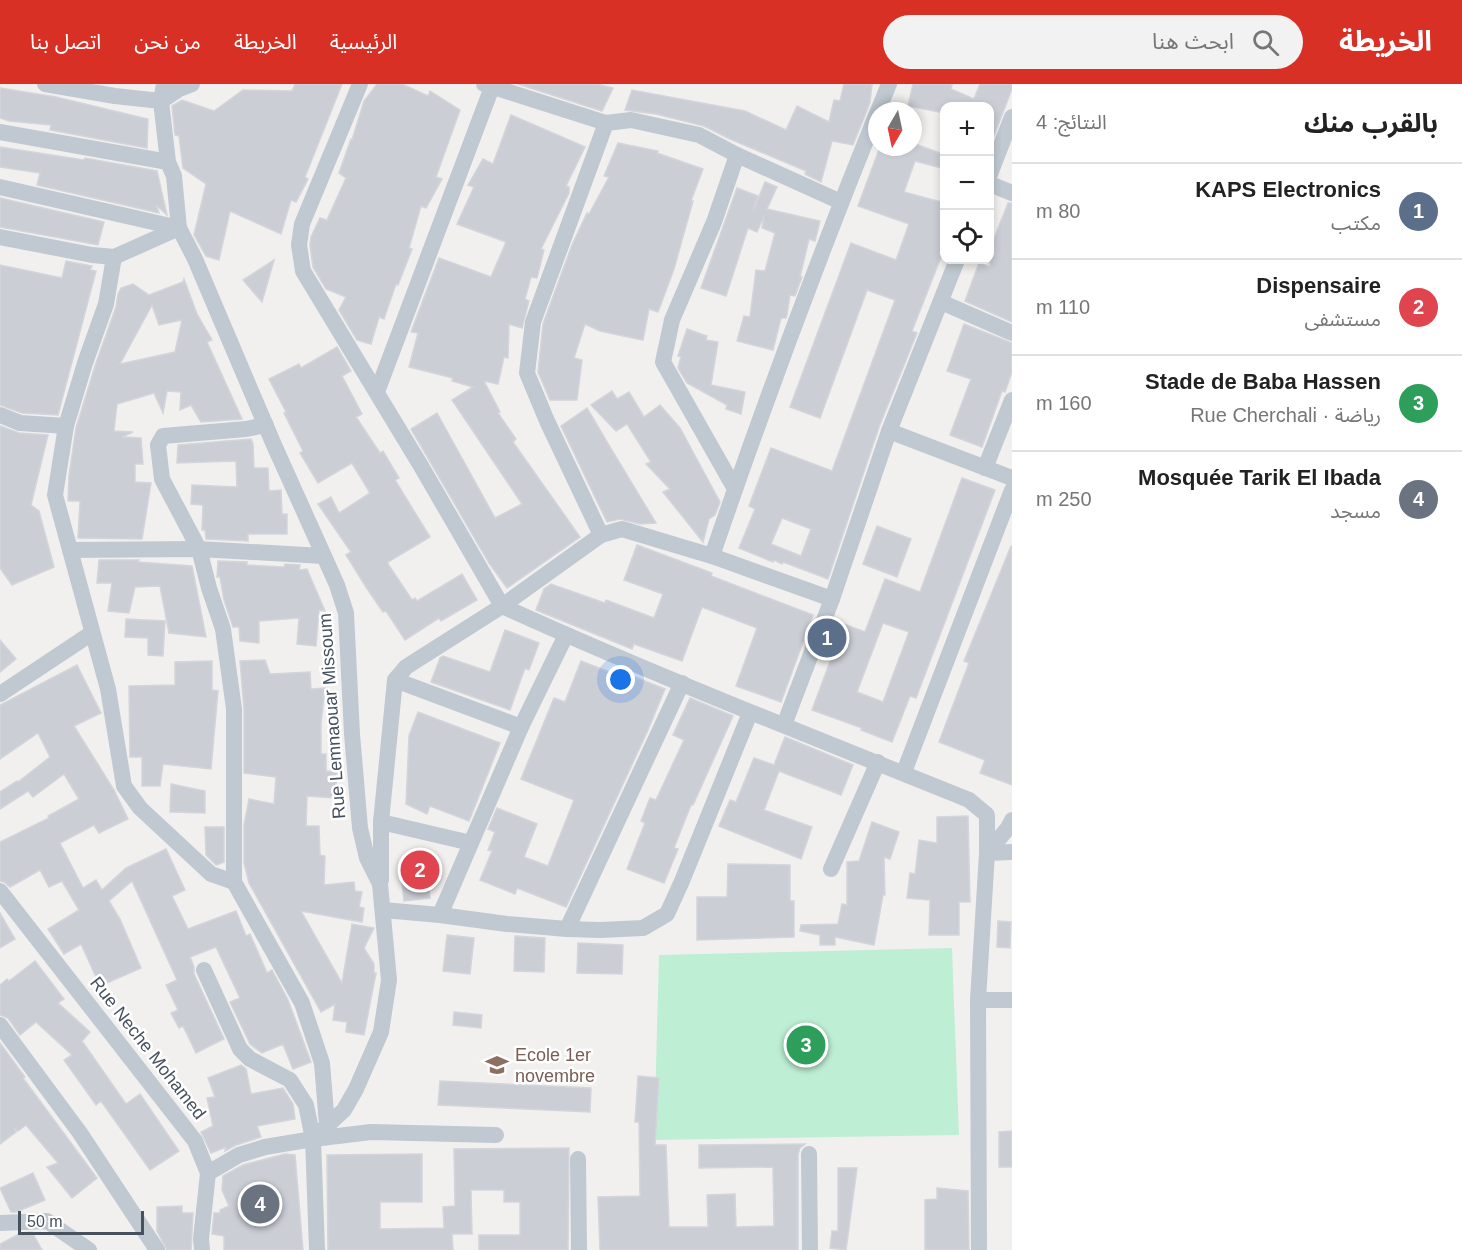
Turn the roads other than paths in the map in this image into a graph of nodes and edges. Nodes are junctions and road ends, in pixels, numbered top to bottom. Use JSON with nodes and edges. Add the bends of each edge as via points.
{"nodes":[{"id":1,"x":45,"y":84,"type":"edge"},
{"id":2,"x":164,"y":84,"type":"edge"},
{"id":3,"x":192,"y":84,"type":"edge"},
{"id":4,"x":360,"y":84,"type":"edge"},
{"id":5,"x":889,"y":84,"type":"edge"},
{"id":6,"x":488,"y":85,"type":"edge"},
{"id":7,"x":161,"y":101,"type":"junction"},
{"id":8,"x":882,"y":102,"type":"edge"},
{"id":9,"x":1012,"y":117,"type":"edge"},
{"id":10,"x":606,"y":123,"type":"junction"},
{"id":11,"x":0,"y":132,"type":"edge"},
{"id":12,"x":868,"y":136,"type":"edge"},
{"id":13,"x":737,"y":155,"type":"junction"},
{"id":14,"x":168,"y":162,"type":"junction"},
{"id":15,"x":994,"y":164,"type":"edge"},
{"id":16,"x":994,"y":186,"type":"edge"},
{"id":17,"x":0,"y":187,"type":"edge"},
{"id":18,"x":1012,"y":194,"type":"edge"},
{"id":19,"x":841,"y":202,"type":"junction"},
{"id":20,"x":179,"y":228,"type":"junction"},
{"id":21,"x":0,"y":237,"type":"edge"},
{"id":22,"x":114,"y":257,"type":"junction"},
{"id":23,"x":955,"y":264,"type":"edge"},
{"id":24,"x":941,"y":302,"type":"junction"},
{"id":25,"x":1012,"y":333,"type":"edge"},
{"id":26,"x":377,"y":392,"type":"junction"},
{"id":27,"x":1012,"y":400,"type":"edge"},
{"id":28,"x":0,"y":415,"type":"edge"},
{"id":29,"x":266,"y":425,"type":"junction"},
{"id":30,"x":66,"y":426,"type":"junction"},
{"id":31,"x":889,"y":431,"type":"junction"},
{"id":32,"x":985,"y":468,"type":"junction"},
{"id":33,"x":1012,"y":478,"type":"edge"},
{"id":34,"x":735,"y":489,"type":"junction"},
{"id":35,"x":1012,"y":490,"type":"edge"},
{"id":36,"x":601,"y":535,"type":"junction"},
{"id":37,"x":199,"y":549,"type":"junction"},
{"id":38,"x":70,"y":550,"type":"junction"},
{"id":39,"x":323,"y":556,"type":"junction"},
{"id":40,"x":712,"y":556,"type":"junction"},
{"id":41,"x":832,"y":598,"type":"junction"},
{"id":42,"x":502,"y":606,"type":"junction"},
{"id":43,"x":92,"y":633,"type":"junction"},
{"id":44,"x":566,"y":635,"type":"junction"},
{"id":45,"x":395,"y":681,"type":"junction"},
{"id":46,"x":682,"y":683,"type":"junction"},
{"id":47,"x":0,"y":694,"type":"edge"},
{"id":48,"x":750,"y":713,"type":"junction"},
{"id":49,"x":784,"y":725,"type":"junction"},
{"id":50,"x":521,"y":727,"type":"junction"},
{"id":51,"x":878,"y":762,"type":"junction"},
{"id":52,"x":904,"y":772,"type":"junction"},
{"id":53,"x":1012,"y":820,"type":"edge"},
{"id":54,"x":381,"y":822,"type":"junction"},
{"id":55,"x":471,"y":843,"type":"junction"},
{"id":56,"x":1012,"y":852,"type":"edge"},
{"id":57,"x":987,"y":853,"type":"junction"},
{"id":58,"x":831,"y":869,"type":"dead end"},
{"id":59,"x":234,"y":882,"type":"junction"},
{"id":60,"x":380,"y":884,"type":"junction"},
{"id":61,"x":0,"y":891,"type":"edge"},
{"id":62,"x":383,"y":910,"type":"junction"},
{"id":63,"x":440,"y":915,"type":"junction"},
{"id":64,"x":567,"y":929,"type":"junction"},
{"id":65,"x":204,"y":970,"type":"dead end"},
{"id":66,"x":978,"y":1000,"type":"junction"},
{"id":67,"x":1012,"y":1000,"type":"edge"},
{"id":68,"x":0,"y":1025,"type":"edge"},
{"id":69,"x":327,"y":1125,"type":"junction"},
{"id":70,"x":496,"y":1135,"type":"dead end"},
{"id":71,"x":313,"y":1139,"type":"junction"},
{"id":72,"x":809,"y":1154,"type":"dead end"},
{"id":73,"x":578,"y":1159,"type":"dead end"},
{"id":74,"x":208,"y":1173,"type":"junction"},
{"id":75,"x":0,"y":1223,"type":"edge"},
{"id":76,"x":89,"y":1250,"type":"edge"},
{"id":77,"x":157,"y":1250,"type":"edge"},
{"id":78,"x":202,"y":1250,"type":"edge"},
{"id":79,"x":317,"y":1250,"type":"edge"},
{"id":80,"x":579,"y":1250,"type":"edge"},
{"id":81,"x":810,"y":1250,"type":"edge"},
{"id":82,"x":979,"y":1250,"type":"edge"}],
"edges":[{"from":1,"to":7,"type":"street"},
{"from":2,"to":7,"type":"street","name":"Rue Lemnaouar Missoum"},
{"from":3,"to":7,"type":"street"},
{"from":4,"to":26,"type":"street","via":[[302,224],[299,245],[303,271]]},
{"from":5,"to":8,"type":"street"},
{"from":6,"to":10,"type":"street"},
{"from":6,"to":26,"type":"street"},
{"from":7,"to":14,"type":"street","name":"Rue Lemnaouar Missoum"},
{"from":9,"to":15,"type":"street"},
{"from":10,"to":13,"type":"street","via":[[632,120],[699,135]]},
{"from":10,"to":36,"type":"street","via":[[533,322],[527,373]]},
{"from":11,"to":14,"type":"street"},
{"from":12,"to":19,"type":"street"},
{"from":13,"to":19,"type":"street"},
{"from":13,"to":34,"type":"street","via":[[714,222],[672,320],[663,362]]},
{"from":14,"to":20,"type":"street","name":"Rue Lemnaouar Missoum","via":[[174,176]]},
{"from":16,"to":18,"type":"street"},
{"from":17,"to":20,"type":"street"},
{"from":19,"to":34,"type":"street"},
{"from":20,"to":22,"type":"street"},
{"from":20,"to":29,"type":"street","name":"Rue Lemnaouar Missoum"},
{"from":21,"to":22,"type":"street"},
{"from":22,"to":30,"type":"street","via":[[106,304]]},
{"from":23,"to":24,"type":"street"},
{"from":24,"to":25,"type":"street"},
{"from":24,"to":31,"type":"street"},
{"from":26,"to":42,"type":"street"},
{"from":27,"to":32,"type":"street"},
{"from":28,"to":30,"type":"street","via":[[20,423]]},
{"from":29,"to":37,"type":"street","via":[[163,436],[158,445],[162,479]]},
{"from":29,"to":39,"type":"street","name":"Rue Lemnaouar Missoum"},
{"from":30,"to":38,"type":"street","via":[[56,495]]},
{"from":31,"to":32,"type":"street"},
{"from":31,"to":41,"type":"street"},
{"from":32,"to":33,"type":"street"},
{"from":34,"to":40,"type":"street"},
{"from":35,"to":52,"type":"street"},
{"from":36,"to":40,"type":"street","via":[[622,529]]},
{"from":36,"to":42,"type":"street"},
{"from":37,"to":38,"type":"street"},
{"from":37,"to":39,"type":"street"},
{"from":37,"to":59,"type":"street","via":[[208,588],[224,629],[234,709]]},
{"from":38,"to":43,"type":"street"},
{"from":39,"to":60,"type":"street","name":"Rue Lemnaouar Missoum","via":[[346,613],[360,828],[367,858]]},
{"from":40,"to":41,"type":"street"},
{"from":41,"to":49,"type":"street"},
{"from":42,"to":44,"type":"street"},
{"from":42,"to":45,"type":"street","via":[[406,667]]},
{"from":43,"to":47,"type":"street"},
{"from":43,"to":59,"type":"street","via":[[108,689],[124,786],[140,808],[210,874]]},
{"from":44,"to":46,"type":"street"},
{"from":44,"to":50,"type":"street"},
{"from":45,"to":50,"type":"street"},
{"from":45,"to":54,"type":"street"},
{"from":46,"to":48,"type":"street"},
{"from":46,"to":64,"type":"street"},
{"from":48,"to":49,"type":"street"},
{"from":48,"to":64,"type":"street","via":[[667,914],[643,928]]},
{"from":49,"to":51,"type":"street"},
{"from":50,"to":55,"type":"street"},
{"from":51,"to":52,"type":"street"},
{"from":51,"to":58,"type":"street"},
{"from":52,"to":57,"type":"street","via":[[969,800],[987,815]]},
{"from":53,"to":57,"type":"street"},
{"from":54,"to":55,"type":"street"},
{"from":54,"to":60,"type":"street"},
{"from":55,"to":63,"type":"street"},
{"from":56,"to":57,"type":"street"},
{"from":57,"to":66,"type":"street"},
{"from":59,"to":69,"type":"street","via":[[302,1003],[322,1063]]},
{"from":60,"to":62,"type":"street","name":"Rue Lemnaouar Missoum"},
{"from":61,"to":74,"type":"street","name":"Rue Neche Mohamed","via":[[195,1141]]},
{"from":62,"to":63,"type":"street"},
{"from":62,"to":69,"type":"street","name":"Rue Lemnaouar Missoum","via":[[389,980],[381,1032],[344,1110]]},
{"from":63,"to":64,"type":"street"},
{"from":65,"to":71,"type":"street","via":[[240,1049],[250,1059],[290,1080],[306,1105]]},
{"from":66,"to":67,"type":"street"},
{"from":66,"to":82,"type":"street"},
{"from":68,"to":77,"type":"street","via":[[80,1133]]},
{"from":69,"to":71,"type":"street","name":"Rue Lemnaouar Missoum"},
{"from":70,"to":71,"type":"street","via":[[371,1132]]},
{"from":71,"to":74,"type":"street","via":[[239,1155]]},
{"from":71,"to":79,"type":"street"},
{"from":72,"to":81,"type":"street"},
{"from":73,"to":80,"type":"street"},
{"from":74,"to":78,"type":"street","name":"Rue Neche Mohamed"},
{"from":75,"to":76,"type":"street","via":[[47,1221]]}]}
